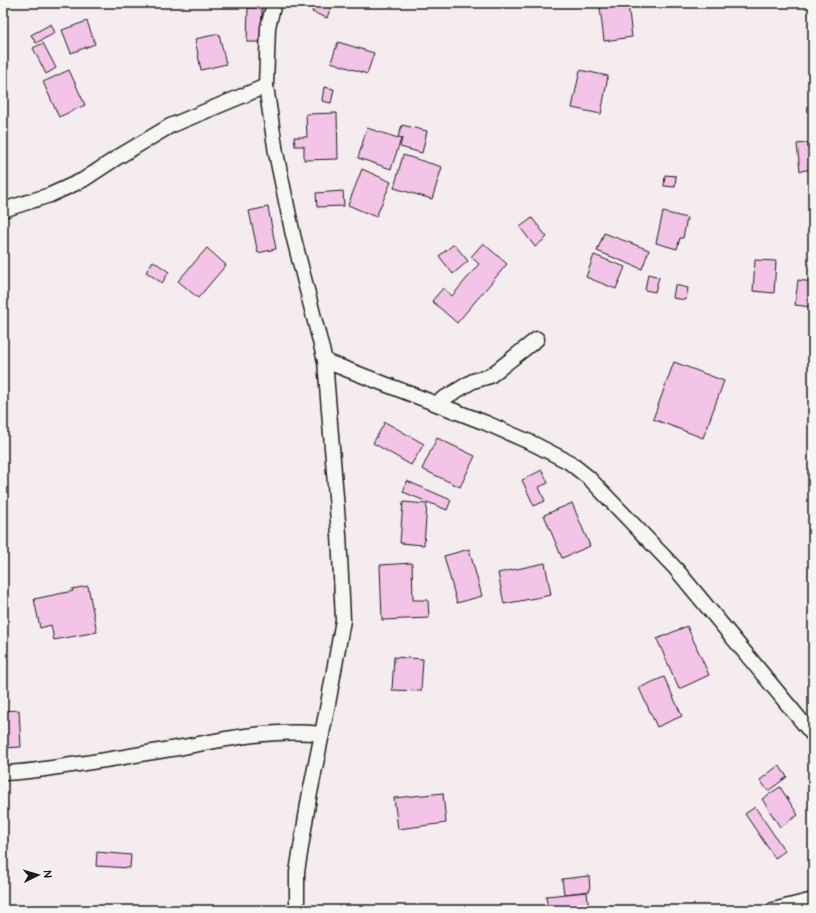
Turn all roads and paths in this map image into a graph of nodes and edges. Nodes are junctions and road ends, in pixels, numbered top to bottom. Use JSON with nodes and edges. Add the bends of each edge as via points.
{"nodes":[{"id":1,"x":274,"y":3,"type":"edge"},
{"id":2,"x":266,"y":86,"type":"junction"},
{"id":3,"x":3,"y":210,"type":"edge"},
{"id":4,"x":537,"y":339,"type":"dead end"},
{"id":5,"x":325,"y":361,"type":"junction"},
{"id":6,"x":436,"y":403,"type":"junction"},
{"id":7,"x":322,"y":734,"type":"junction"},
{"id":8,"x":813,"y":735,"type":"edge"},
{"id":9,"x":3,"y":773,"type":"edge"},
{"id":10,"x":813,"y":900,"type":"edge"},
{"id":11,"x":297,"y":910,"type":"edge"},
{"id":12,"x":773,"y":910,"type":"edge"}],
"edges":[{"from":1,"to":2,"type":"street","via":[[268,27]]},
{"from":2,"to":3,"type":"street","via":[[170,126],[83,180],[50,195]]},
{"from":2,"to":5,"type":"street","via":[[277,160],[293,235]]},
{"from":4,"to":6,"type":"street","via":[[490,376],[473,381]]},
{"from":5,"to":6,"type":"street"},
{"from":5,"to":7,"type":"street","via":[[343,620]]},
{"from":6,"to":8,"type":"street","via":[[534,444],[569,462],[589,478],[676,569]]},
{"from":7,"to":9,"type":"street","via":[[275,732],[123,758]]},
{"from":7,"to":11,"type":"street","via":[[298,872]]},
{"from":10,"to":12,"type":"street"}]}
